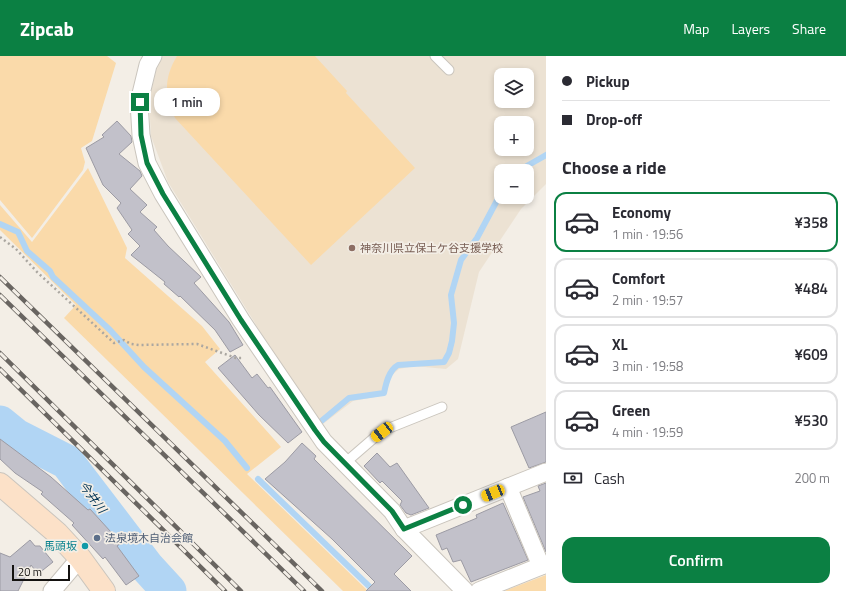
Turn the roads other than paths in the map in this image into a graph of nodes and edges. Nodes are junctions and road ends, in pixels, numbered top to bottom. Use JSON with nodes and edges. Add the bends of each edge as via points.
{"nodes":[{"id":1,"x":153,"y":56,"type":"edge"},
{"id":2,"x":435,"y":56,"type":"edge"},
{"id":3,"x":450,"y":70,"type":"dead end"},
{"id":4,"x":442,"y":406,"type":"dead end"},
{"id":5,"x":345,"y":463,"type":"junction"},
{"id":6,"x":546,"y":472,"type":"edge"},
{"id":7,"x":0,"y":484,"type":"edge"},
{"id":8,"x":508,"y":487,"type":"junction"},
{"id":9,"x":404,"y":529,"type":"junction"},
{"id":10,"x":80,"y":558,"type":"junction"},
{"id":11,"x":544,"y":565,"type":"edge"},
{"id":12,"x":52,"y":591,"type":"edge"},
{"id":13,"x":104,"y":591,"type":"edge"},
{"id":14,"x":464,"y":591,"type":"edge"},
{"id":15,"x":478,"y":591,"type":"edge"}],
"edges":[{"from":1,"to":5,"type":"street","via":[[148,65],[140,102],[141,135],[147,163],[163,194],[266,356],[324,442]]},
{"from":2,"to":3,"type":"lane"},
{"from":4,"to":5,"type":"lane","via":[[382,432]]},
{"from":5,"to":9,"type":"street","via":[[392,511]]},
{"from":6,"to":8,"type":"street"},
{"from":7,"to":10,"type":"street","via":[[47,523]]},
{"from":8,"to":9,"type":"street"},
{"from":8,"to":11,"type":"street"},
{"from":9,"to":14,"type":"street"},
{"from":10,"to":12,"type":"street"},
{"from":10,"to":13,"type":"street"},
{"from":11,"to":15,"type":"street"}]}
